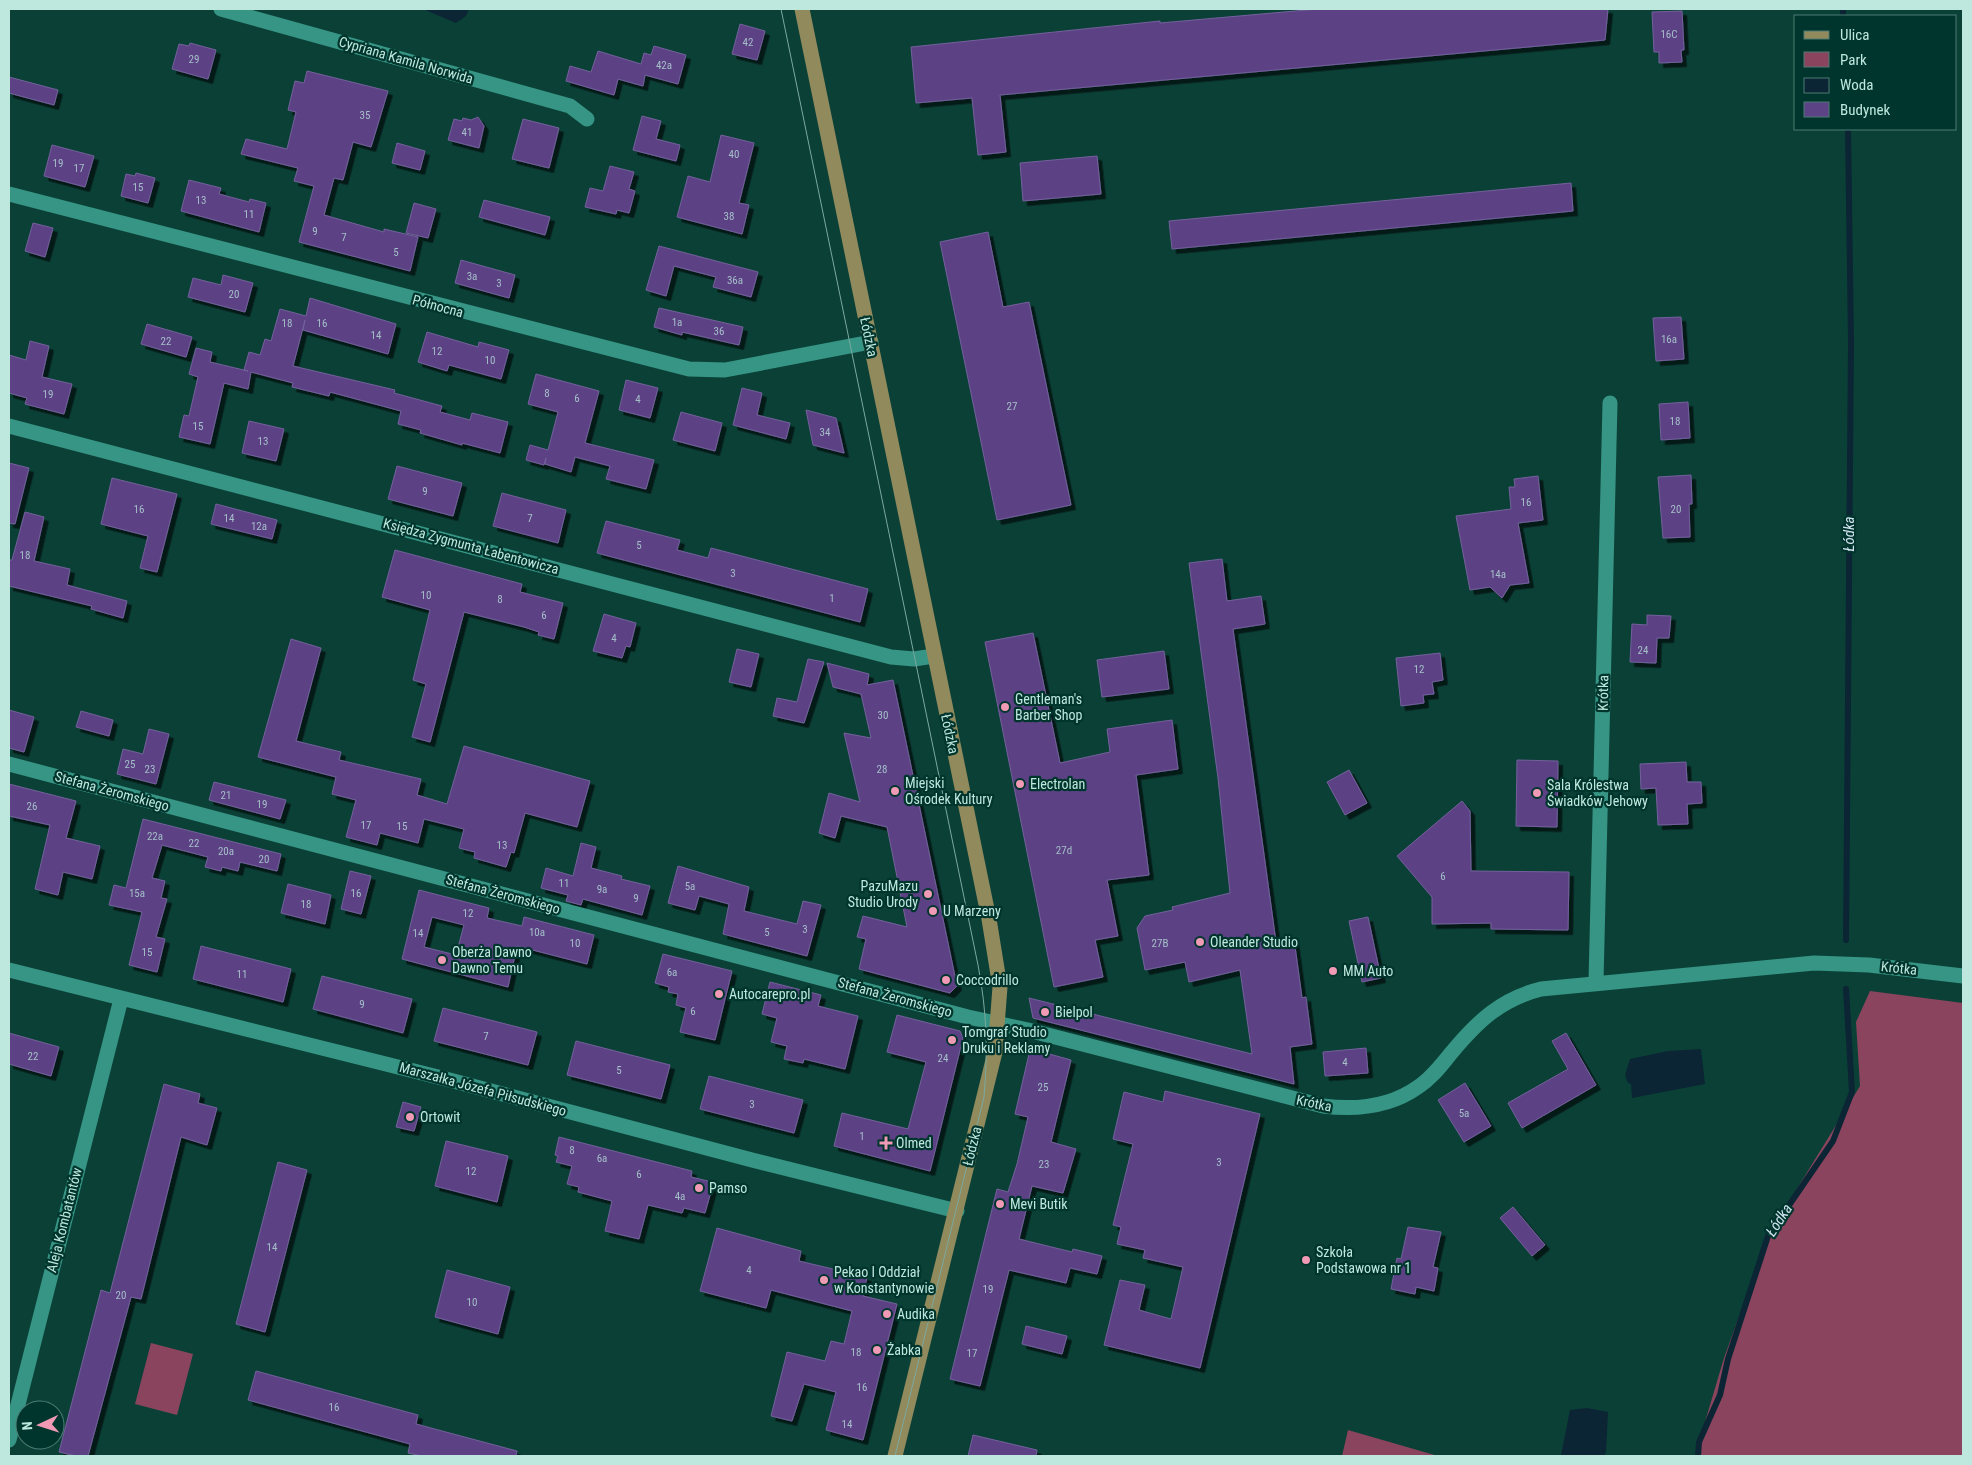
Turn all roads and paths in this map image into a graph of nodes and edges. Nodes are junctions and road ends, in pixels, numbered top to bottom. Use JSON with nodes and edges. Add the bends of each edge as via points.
{"nodes":[{"id":1,"x":221,"y":9,"type":"edge"},
{"id":2,"x":802,"y":9,"type":"edge"},
{"id":3,"x":588,"y":119,"type":"dead end"},
{"id":4,"x":9,"y":194,"type":"edge"},
{"id":5,"x":871,"y":342,"type":"junction"},
{"id":6,"x":1610,"y":403,"type":"dead end"},
{"id":7,"x":9,"y":426,"type":"edge"},
{"id":8,"x":934,"y":656,"type":"junction"},
{"id":9,"x":9,"y":764,"type":"edge"},
{"id":10,"x":9,"y":970,"type":"edge"},
{"id":11,"x":1963,"y":976,"type":"edge"},
{"id":12,"x":1596,"y":982,"type":"junction"},
{"id":13,"x":121,"y":999,"type":"junction"},
{"id":14,"x":998,"y":1022,"type":"junction"},
{"id":15,"x":956,"y":1211,"type":"junction"},
{"id":16,"x":9,"y":1440,"type":"edge"},
{"id":17,"x":895,"y":1456,"type":"edge"}],
"edges":[{"from":1,"to":3,"type":"street","name":"Cypriana Kamila Norwida","via":[[570,106]]},
{"from":2,"to":5,"type":"main road","name":"Łódzka"},
{"from":4,"to":5,"type":"street","name":"Północna","via":[[689,369],[724,370]]},
{"from":5,"to":8,"type":"main road","name":"Łódzka"},
{"from":6,"to":12,"type":"street","name":"Krótka"},
{"from":7,"to":8,"type":"street","name":"Księdza Zygmunta Łabentowicza","via":[[891,657],[914,659]]},
{"from":8,"to":14,"type":"main road","name":"Łódzka","via":[[989,919],[1000,987]]},
{"from":9,"to":14,"type":"street","name":"Stefana Żeromskiego","via":[[949,1012]]},
{"from":10,"to":13,"type":"street","name":"Marszałka Józefa Piłsudskiego"},
{"from":11,"to":12,"type":"street","name":"Krótka","via":[[1869,965],[1814,963]]},
{"from":12,"to":14,"type":"street","name":"Krótka","via":[[1541,989],[1506,1001],[1482,1018],[1419,1086],[1385,1102],[1355,1108],[1322,1106]]},
{"from":13,"to":15,"type":"street","name":"Marszałka Józefa Piłsudskiego"},
{"from":13,"to":16,"type":"street","name":"Aleja Kombatantów"},
{"from":14,"to":15,"type":"main road","name":"Łódzka","via":[[995,1052]]},
{"from":15,"to":17,"type":"main road","name":"Łódzka"}]}
